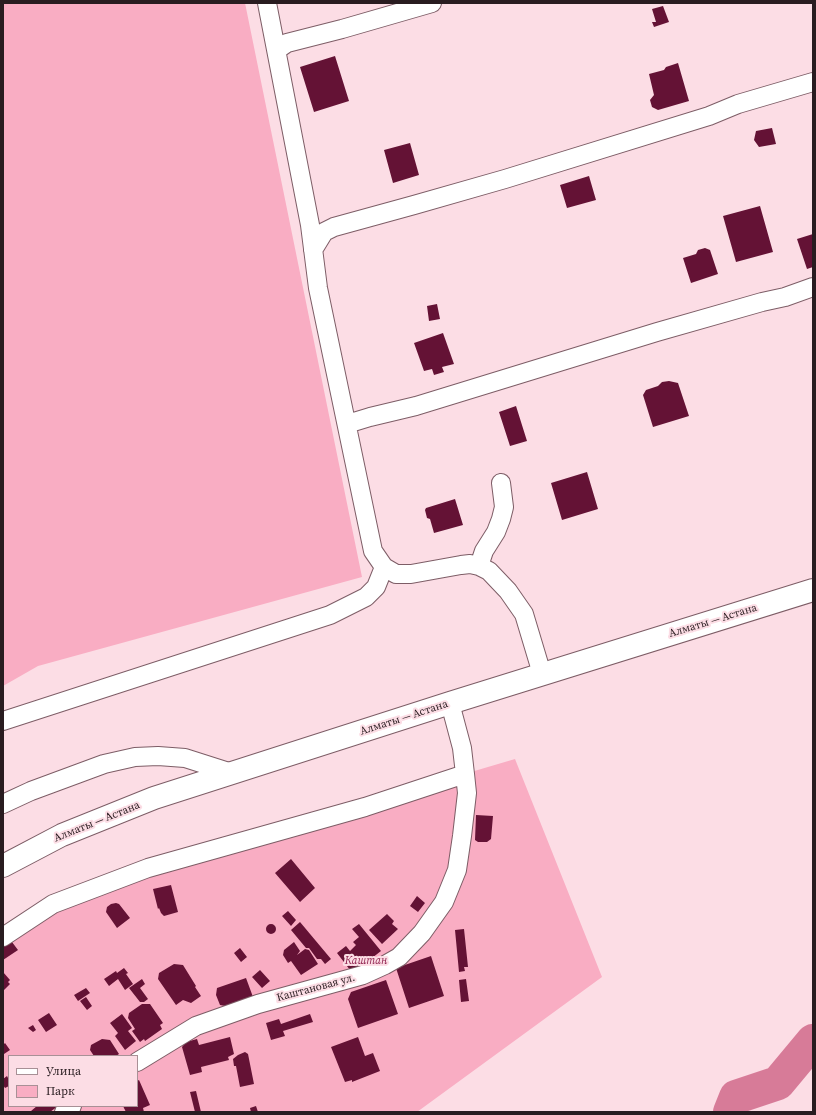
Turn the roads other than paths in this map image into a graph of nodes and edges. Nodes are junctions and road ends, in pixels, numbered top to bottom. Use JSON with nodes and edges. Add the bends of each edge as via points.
{"nodes":[{"id":1,"x":267,"y":3,"type":"edge"},
{"id":2,"x":432,"y":3,"type":"edge"},
{"id":3,"x":277,"y":50,"type":"junction"},
{"id":4,"x":813,"y":82,"type":"edge"},
{"id":5,"x":313,"y":250,"type":"junction"},
{"id":6,"x":813,"y":287,"type":"edge"},
{"id":7,"x":347,"y":424,"type":"junction"},
{"id":8,"x":501,"y":482,"type":"dead end"},
{"id":9,"x":479,"y":566,"type":"junction"},
{"id":10,"x":384,"y":567,"type":"junction"},
{"id":11,"x":813,"y":590,"type":"edge"},
{"id":12,"x":542,"y":674,"type":"junction"},
{"id":13,"x":450,"y":703,"type":"junction"},
{"id":14,"x":3,"y":721,"type":"edge"},
{"id":15,"x":232,"y":774,"type":"junction"},
{"id":16,"x":465,"y":774,"type":"junction"},
{"id":17,"x":3,"y":804,"type":"edge"},
{"id":18,"x":3,"y":866,"type":"edge"},
{"id":19,"x":3,"y":937,"type":"edge"},
{"id":20,"x":138,"y":1061,"type":"edge"}],
"edges":[{"from":1,"to":3,"type":"street"},
{"from":2,"to":3,"type":"street","via":[[287,43]]},
{"from":3,"to":5,"type":"street"},
{"from":4,"to":5,"type":"street","via":[[505,179],[334,227],[324,232]]},
{"from":5,"to":7,"type":"street","via":[[318,288]]},
{"from":6,"to":7,"type":"street","via":[[416,406]]},
{"from":7,"to":10,"type":"street","via":[[373,550]]},
{"from":8,"to":9,"type":"street","via":[[504,507],[501,519]]},
{"from":9,"to":10,"type":"street","via":[[461,565],[411,574],[396,574]]},
{"from":9,"to":12,"type":"street","via":[[489,571],[508,591],[524,614]]},
{"from":10,"to":14,"type":"street","via":[[376,587],[366,597],[330,615]]},
{"from":11,"to":12,"type":"highway","name":"Алматы — Астана"},
{"from":12,"to":13,"type":"highway","name":"Алматы — Астана"},
{"from":13,"to":15,"type":"highway","name":"Алматы — Астана"},
{"from":13,"to":16,"type":"street","name":"Каштановая ул.","via":[[462,748]]},
{"from":15,"to":17,"type":"street","via":[[185,758],[135,757],[104,764]]},
{"from":15,"to":18,"type":"highway","name":"Алматы — Астана","via":[[154,798],[62,834]]},
{"from":16,"to":19,"type":"street","via":[[365,807],[148,868],[54,904]]},
{"from":16,"to":20,"type":"street","name":"Каштановая ул.","via":[[467,793],[456,870],[444,902],[422,933],[399,957],[363,975],[258,1004],[196,1026]]}]}
